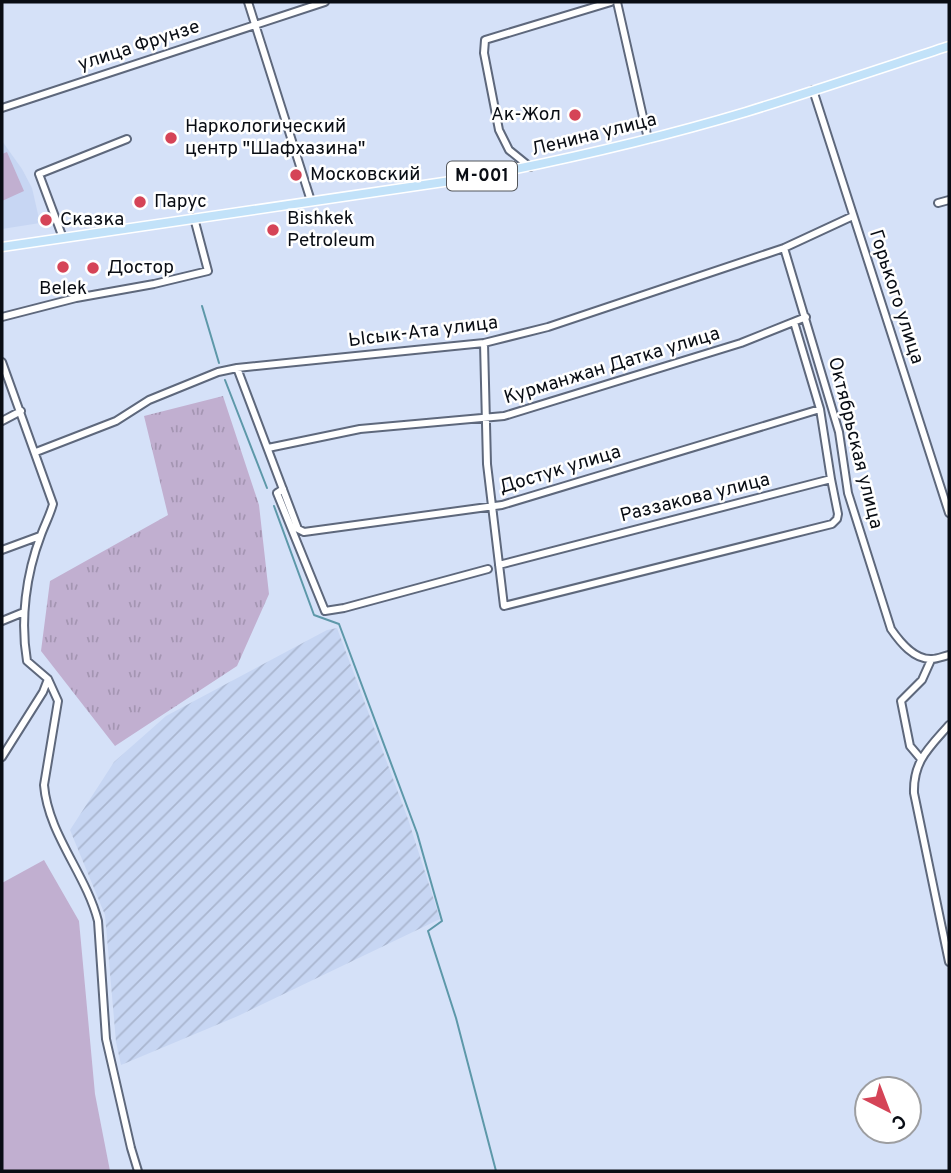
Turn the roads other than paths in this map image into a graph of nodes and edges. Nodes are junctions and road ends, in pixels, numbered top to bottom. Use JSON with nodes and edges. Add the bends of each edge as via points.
{"nodes":[{"id":1,"x":248,"y":2,"type":"edge"},
{"id":2,"x":326,"y":2,"type":"edge"},
{"id":3,"x":611,"y":2,"type":"edge"},
{"id":4,"x":617,"y":2,"type":"edge"},
{"id":5,"x":256,"y":25,"type":"junction"},
{"id":6,"x":949,"y":46,"type":"edge"},
{"id":7,"x":813,"y":90,"type":"junction"},
{"id":8,"x":2,"y":108,"type":"edge"},
{"id":9,"x":127,"y":139,"type":"dead end"},
{"id":10,"x":648,"y":139,"type":"junction"},
{"id":11,"x":530,"y":167,"type":"junction"},
{"id":12,"x":949,"y":200,"type":"edge"},
{"id":13,"x":311,"y":201,"type":"junction"},
{"id":14,"x":938,"y":203,"type":"dead end"},
{"id":15,"x":853,"y":216,"type":"junction"},
{"id":16,"x":194,"y":218,"type":"junction"},
{"id":17,"x":63,"y":238,"type":"junction"},
{"id":18,"x":2,"y":247,"type":"edge"},
{"id":19,"x":785,"y":248,"type":"junction"},
{"id":20,"x":2,"y":317,"type":"edge"},
{"id":21,"x":806,"y":317,"type":"junction"},
{"id":22,"x":794,"y":321,"type":"junction"},
{"id":23,"x":484,"y":343,"type":"junction"},
{"id":24,"x":2,"y":362,"type":"edge"},
{"id":25,"x":237,"y":368,"type":"junction"},
{"id":26,"x":820,"y":410,"type":"junction"},
{"id":27,"x":21,"y":411,"type":"junction"},
{"id":28,"x":485,"y":418,"type":"junction"},
{"id":29,"x":2,"y":421,"type":"edge"},
{"id":30,"x":268,"y":448,"type":"junction"},
{"id":31,"x":36,"y":452,"type":"junction"},
{"id":32,"x":831,"y":479,"type":"junction"},
{"id":33,"x":283,"y":489,"type":"junction"},
{"id":34,"x":492,"y":507,"type":"junction"},
{"id":35,"x":949,"y":513,"type":"edge"},
{"id":36,"x":40,"y":536,"type":"junction"},
{"id":37,"x":2,"y":550,"type":"edge"},
{"id":38,"x":499,"y":565,"type":"junction"},
{"id":39,"x":488,"y":569,"type":"dead end"},
{"id":40,"x":24,"y":612,"type":"junction"},
{"id":41,"x":2,"y":621,"type":"edge"},
{"id":42,"x":949,"y":655,"type":"edge"},
{"id":43,"x":932,"y":660,"type":"junction"},
{"id":44,"x":48,"y":679,"type":"junction"},
{"id":45,"x":949,"y":725,"type":"edge"},
{"id":46,"x":2,"y":741,"type":"edge"},
{"id":47,"x":9,"y":745,"type":"junction"},
{"id":48,"x":2,"y":757,"type":"edge"},
{"id":49,"x":921,"y":759,"type":"junction"},
{"id":50,"x":949,"y":962,"type":"edge"},
{"id":51,"x":138,"y":1171,"type":"edge"}],
"edges":[{"from":1,"to":5,"type":"street"},
{"from":2,"to":5,"type":"street","name":"улица Фрунзе"},
{"from":3,"to":11,"type":"street","via":[[485,40],[499,130],[509,150]]},
{"from":4,"to":10,"type":"street"},
{"from":5,"to":8,"type":"street","name":"улица Фрунзе"},
{"from":5,"to":13,"type":"street"},
{"from":6,"to":7,"type":"main road","name":"Ленина улица","number":"М-001"},
{"from":7,"to":10,"type":"main road","name":"Ленина улица","number":"М-001"},
{"from":7,"to":15,"type":"street","name":"Горького улица"},
{"from":9,"to":17,"type":"street","via":[[39,174]]},
{"from":10,"to":11,"type":"main road","name":"Ленина улица","number":"М-001"},
{"from":11,"to":13,"type":"main road","name":"Ленина улица","number":"М-001"},
{"from":12,"to":14,"type":"street"},
{"from":13,"to":16,"type":"main road","name":"Ленина улица","number":"М-001"},
{"from":15,"to":19,"type":"street","name":"Ысык-Ата улица"},
{"from":15,"to":35,"type":"street","name":"Горького улица"},
{"from":16,"to":17,"type":"main road","name":"Ленина улица","number":"М-001"},
{"from":16,"to":20,"type":"street","via":[[208,271]]},
{"from":17,"to":18,"type":"main road","name":"Ленина улица","number":"М-001"},
{"from":19,"to":21,"type":"street"},
{"from":19,"to":23,"type":"street","name":"Ысык-Ата улица","via":[[548,327]]},
{"from":21,"to":22,"type":"street","name":"Курманжан Датка улица"},
{"from":21,"to":43,"type":"street","name":"Октябрьская улица","via":[[839,432],[848,494],[891,629],[911,651]]},
{"from":22,"to":26,"type":"street"},
{"from":22,"to":28,"type":"street","name":"Курманжан Датка улица","via":[[741,343],[565,399]]},
{"from":23,"to":25,"type":"street","name":"Ысык-Ата улица"},
{"from":23,"to":28,"type":"street"},
{"from":24,"to":27,"type":"street"},
{"from":25,"to":30,"type":"street"},
{"from":25,"to":31,"type":"street","name":"Ысык-Ата улица","via":[[149,400],[116,421]]},
{"from":26,"to":32,"type":"street"},
{"from":26,"to":34,"type":"street","name":"Достук улица"},
{"from":27,"to":29,"type":"street"},
{"from":27,"to":31,"type":"street"},
{"from":28,"to":30,"type":"street","name":"Курманжан Датка улица","via":[[360,429]]},
{"from":28,"to":34,"type":"street"},
{"from":30,"to":33,"type":"street"},
{"from":31,"to":36,"type":"street","via":[[53,504]]},
{"from":32,"to":38,"type":"street","name":"Раззакова улица"},
{"from":32,"to":38,"type":"street","via":[[838,514],[832,524],[504,606]]},
{"from":33,"to":34,"type":"street","name":"Достук улица","via":[[298,529],[304,532]]},
{"from":33,"to":39,"type":"street","via":[[277,493],[325,611]]},
{"from":34,"to":38,"type":"street"},
{"from":36,"to":37,"type":"street"},
{"from":36,"to":40,"type":"street"},
{"from":40,"to":41,"type":"street"},
{"from":40,"to":44,"type":"street","via":[[27,661]]},
{"from":42,"to":43,"type":"street"},
{"from":43,"to":49,"type":"street","via":[[922,680],[901,701],[910,746]]},
{"from":44,"to":47,"type":"street"},
{"from":44,"to":51,"type":"street","via":[[58,701],[45,798],[98,921],[106,1039]]},
{"from":45,"to":49,"type":"street"},
{"from":46,"to":47,"type":"street"},
{"from":47,"to":48,"type":"street"},
{"from":49,"to":50,"type":"street","via":[[914,793]]}]}
